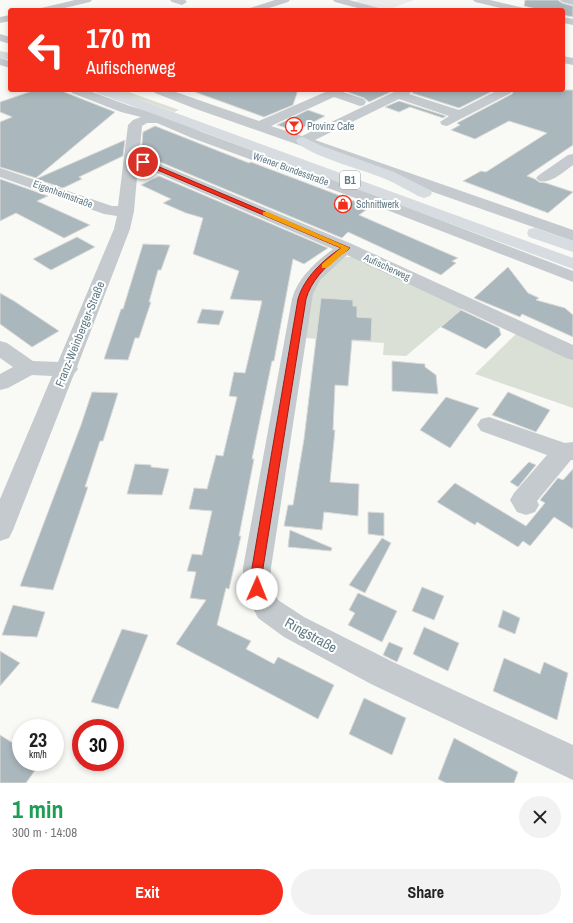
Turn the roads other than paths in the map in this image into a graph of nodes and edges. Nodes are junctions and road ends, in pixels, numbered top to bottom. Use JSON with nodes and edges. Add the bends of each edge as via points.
{"nodes":[{"id":1,"x":87,"y":0,"type":"edge"},
{"id":2,"x":285,"y":0,"type":"edge"},
{"id":3,"x":478,"y":0,"type":"edge"},
{"id":4,"x":515,"y":0,"type":"edge"},
{"id":5,"x":565,"y":0,"type":"edge"},
{"id":6,"x":573,"y":2,"type":"edge"},
{"id":7,"x":74,"y":3,"type":"junction"},
{"id":8,"x":347,"y":3,"type":"edge"},
{"id":9,"x":502,"y":6,"type":"junction"},
{"id":10,"x":53,"y":8,"type":"edge"},
{"id":11,"x":88,"y":8,"type":"edge"},
{"id":12,"x":258,"y":8,"type":"edge"},
{"id":13,"x":369,"y":8,"type":"edge"},
{"id":14,"x":512,"y":8,"type":"edge"},
{"id":15,"x":81,"y":92,"type":"edge"},
{"id":16,"x":94,"y":92,"type":"edge"},
{"id":17,"x":106,"y":92,"type":"edge"},
{"id":18,"x":140,"y":92,"type":"edge"},
{"id":19,"x":165,"y":92,"type":"edge"},
{"id":20,"x":503,"y":92,"type":"edge"},
{"id":21,"x":399,"y":94,"type":"edge"},
{"id":22,"x":360,"y":102,"type":"junction"},
{"id":23,"x":126,"y":109,"type":"junction"},
{"id":24,"x":460,"y":115,"type":"junction"},
{"id":25,"x":160,"y":119,"type":"junction"},
{"id":26,"x":447,"y":122,"type":"dead end"},
{"id":27,"x":337,"y":124,"type":"junction"},
{"id":28,"x":259,"y":126,"type":"junction"},
{"id":29,"x":134,"y":130,"type":"junction"},
{"id":30,"x":318,"y":133,"type":"junction"},
{"id":31,"x":303,"y":141,"type":"junction"},
{"id":32,"x":374,"y":154,"type":"dead end"},
{"id":33,"x":573,"y":158,"type":"edge"},
{"id":34,"x":131,"y":162,"type":"junction"},
{"id":35,"x":0,"y":172,"type":"edge"},
{"id":36,"x":544,"y":178,"type":"dead end"},
{"id":37,"x":424,"y":193,"type":"junction"},
{"id":38,"x":396,"y":202,"type":"junction"},
{"id":39,"x":126,"y":211,"type":"junction"},
{"id":40,"x":573,"y":236,"type":"edge"},
{"id":41,"x":573,"y":247,"type":"edge"},
{"id":42,"x":346,"y":248,"type":"junction"},
{"id":43,"x":573,"y":264,"type":"edge"},
{"id":44,"x":573,"y":277,"type":"edge"},
{"id":45,"x":0,"y":348,"type":"edge"},
{"id":46,"x":573,"y":353,"type":"edge"},
{"id":47,"x":28,"y":368,"type":"junction"},
{"id":48,"x":67,"y":369,"type":"junction"},
{"id":49,"x":0,"y":383,"type":"edge"},
{"id":50,"x":489,"y":425,"type":"dead end"},
{"id":51,"x":569,"y":451,"type":"edge"},
{"id":52,"x":526,"y":505,"type":"dead end"},
{"id":53,"x":0,"y":530,"type":"edge"},
{"id":54,"x":573,"y":763,"type":"edge"}],
"edges":[{"from":1,"to":7,"type":"street"},
{"from":2,"to":12,"type":"street"},
{"from":3,"to":9,"type":"street"},
{"from":4,"to":9,"type":"street"},
{"from":5,"to":6,"type":"street"},
{"from":7,"to":10,"type":"street"},
{"from":7,"to":11,"type":"street"},
{"from":8,"to":13,"type":"street"},
{"from":9,"to":14,"type":"street"},
{"from":15,"to":23,"type":"street","name":"Wiener Bundesstraße"},
{"from":16,"to":23,"type":"main road","via":[[118,101]]},
{"from":17,"to":38,"type":"main road","name":"Wiener Bundesstraße","number":"B1"},
{"from":18,"to":37,"type":"main road","name":"Wiener Bundesstraße","number":"B1"},
{"from":19,"to":28,"type":"street"},
{"from":20,"to":24,"type":"street"},
{"from":21,"to":22,"type":"street","via":[[374,93]]},
{"from":21,"to":24,"type":"street"},
{"from":21,"to":27,"type":"street"},
{"from":22,"to":27,"type":"street","via":[[339,112],[331,122]]},
{"from":22,"to":28,"type":"street","via":[[333,93]]},
{"from":23,"to":25,"type":"street","name":"Wiener Bundesstraße"},
{"from":23,"to":29,"type":"street","name":"Franz-Weinberger-Straße"},
{"from":24,"to":26,"type":"street"},
{"from":25,"to":29,"type":"street","via":[[141,121],[135,125]]},
{"from":25,"to":38,"type":"street","name":"Wiener Bundesstraße","via":[[197,135]]},
{"from":27,"to":30,"type":"street"},
{"from":28,"to":31,"type":"street"},
{"from":29,"to":34,"type":"street","name":"Franz-Weinberger-Straße"},
{"from":30,"to":31,"type":"street"},
{"from":30,"to":32,"type":"street"},
{"from":31,"to":37,"type":"main road","via":[[317,149],[389,175]]},
{"from":31,"to":40,"type":"street"},
{"from":33,"to":36,"type":"street"},
{"from":34,"to":39,"type":"street","name":"Franz-Weinberger-Straße"},
{"from":34,"to":42,"type":"street","name":"Aufischerweg","via":[[143,162]]},
{"from":35,"to":39,"type":"street","name":"Eigenheimstraße","via":[[110,211]]},
{"from":37,"to":41,"type":"main road","name":"Wiener Bundesstraße","number":"B1"},
{"from":38,"to":43,"type":"main road","name":"Wiener Bundesstraße","number":"B1"},
{"from":38,"to":44,"type":"street","name":"Wiener Bundesstraße"},
{"from":39,"to":48,"type":"street","name":"Franz-Weinberger-Straße","via":[[122,229]]},
{"from":42,"to":46,"type":"street","name":"Aufischerweg"},
{"from":42,"to":54,"type":"street","name":"Ringstraße","via":[[312,277],[305,287],[257,568],[257,589],[268,609],[294,627],[382,673]]},
{"from":45,"to":47,"type":"street"},
{"from":47,"to":48,"type":"street"},
{"from":47,"to":49,"type":"street"},
{"from":48,"to":53,"type":"street","name":"Franz-Weinberger-Straße"},
{"from":50,"to":51,"type":"street"},
{"from":51,"to":52,"type":"street","via":[[523,500]]}]}
